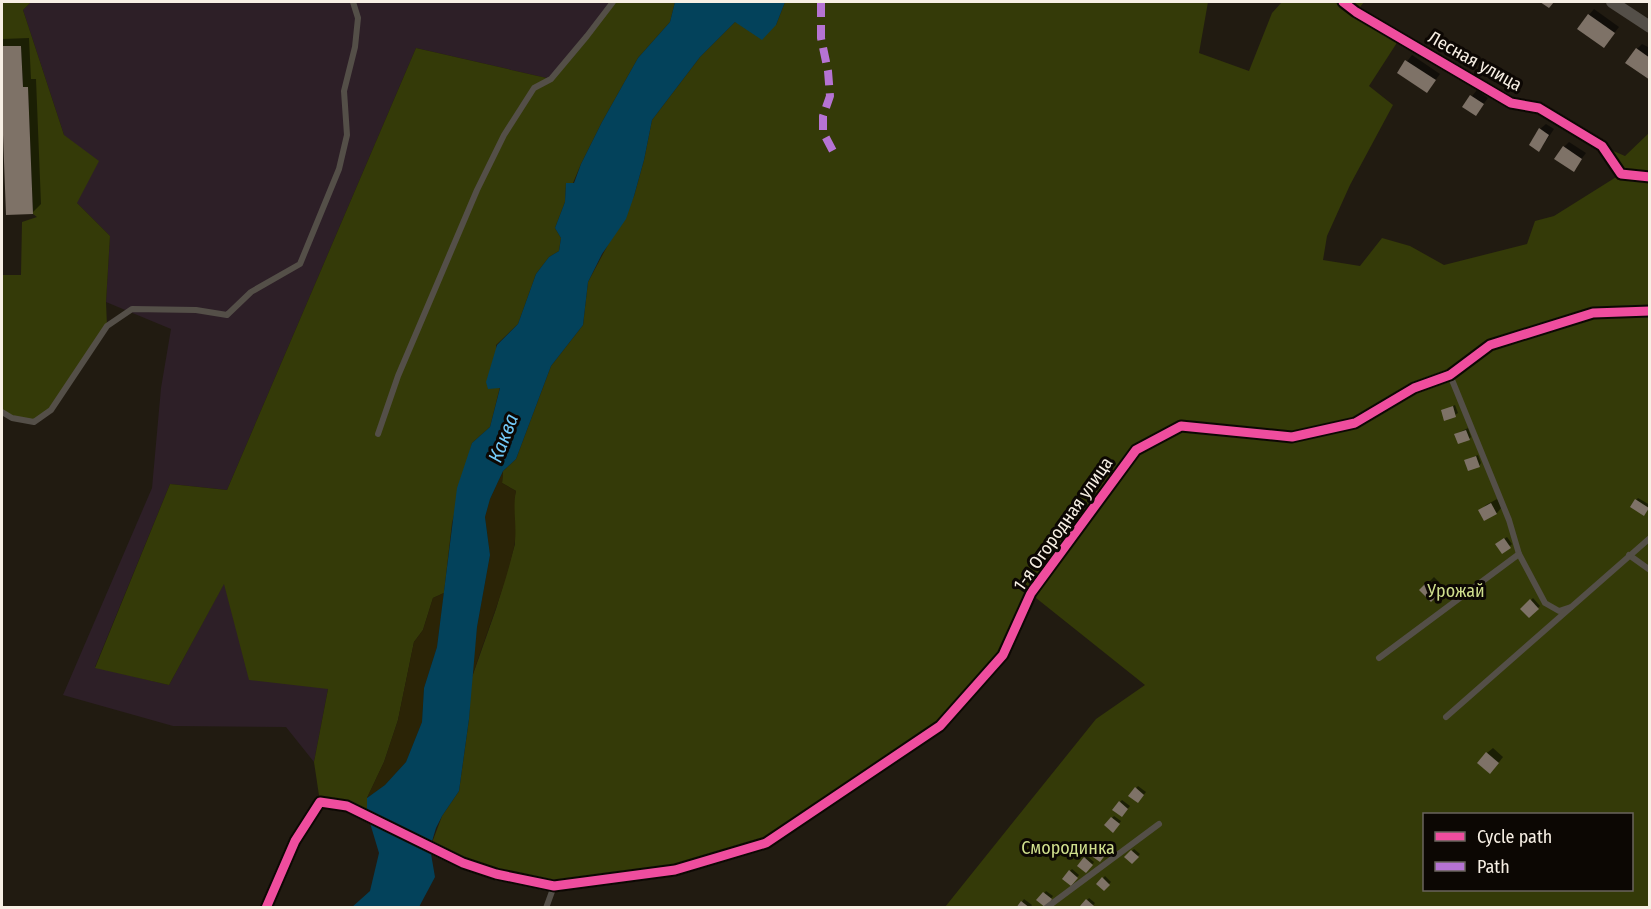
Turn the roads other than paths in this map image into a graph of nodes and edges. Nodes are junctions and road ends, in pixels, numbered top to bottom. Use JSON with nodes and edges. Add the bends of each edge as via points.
{"nodes":[{"id":1,"x":353,"y":2,"type":"edge"},
{"id":2,"x":613,"y":2,"type":"edge"},
{"id":3,"x":1343,"y":2,"type":"edge"},
{"id":4,"x":1612,"y":2,"type":"edge"},
{"id":5,"x":1650,"y":27,"type":"edge"},
{"id":6,"x":1650,"y":177,"type":"edge"},
{"id":7,"x":1650,"y":311,"type":"edge"},
{"id":8,"x":1450,"y":375,"type":"junction"},
{"id":9,"x":2,"y":412,"type":"edge"},
{"id":10,"x":378,"y":434,"type":"dead end"},
{"id":11,"x":1650,"y":538,"type":"edge"},
{"id":12,"x":1519,"y":554,"type":"junction"},
{"id":13,"x":1629,"y":555,"type":"junction"},
{"id":14,"x":1650,"y":570,"type":"edge"},
{"id":15,"x":1572,"y":607,"type":"junction"},
{"id":16,"x":1379,"y":658,"type":"dead end"},
{"id":17,"x":1446,"y":717,"type":"dead end"},
{"id":18,"x":1159,"y":824,"type":"dead end"},
{"id":19,"x":554,"y":886,"type":"junction"},
{"id":20,"x":266,"y":908,"type":"edge"},
{"id":21,"x":546,"y":908,"type":"edge"},
{"id":22,"x":1046,"y":908,"type":"edge"}],
"edges":[{"from":1,"to":9,"type":"lane","via":[[358,18],[344,91],[347,135],[339,169],[300,264],[251,292],[227,315],[196,310],[132,309],[107,326],[51,410],[34,422]]},
{"from":2,"to":10,"type":"lane","via":[[551,79],[534,88],[504,135],[407,355]]},
{"from":3,"to":6,"type":"street","name":"Лесная улица","via":[[1511,102],[1539,108],[1602,146],[1621,174]]},
{"from":4,"to":5,"type":"street"},
{"from":7,"to":8,"type":"street","name":"1-я Огородная улица","via":[[1593,313],[1490,345]]},
{"from":8,"to":12,"type":"lane"},
{"from":8,"to":19,"type":"street","name":"1-я Огородная улица","via":[[1414,388],[1355,423],[1292,437],[1181,426],[1136,450],[1031,593],[1004,655],[940,726],[766,843],[675,870]]},
{"from":11,"to":13,"type":"lane"},
{"from":12,"to":15,"type":"lane","via":[[1545,603],[1559,611]]},
{"from":12,"to":16,"type":"lane"},
{"from":13,"to":14,"type":"lane"},
{"from":13,"to":15,"type":"lane"},
{"from":15,"to":17,"type":"lane"},
{"from":18,"to":22,"type":"lane"},
{"from":19,"to":20,"type":"street","name":"1-я Огородная улица","via":[[464,863],[347,806],[320,802],[295,841]]},
{"from":19,"to":21,"type":"lane"}]}
